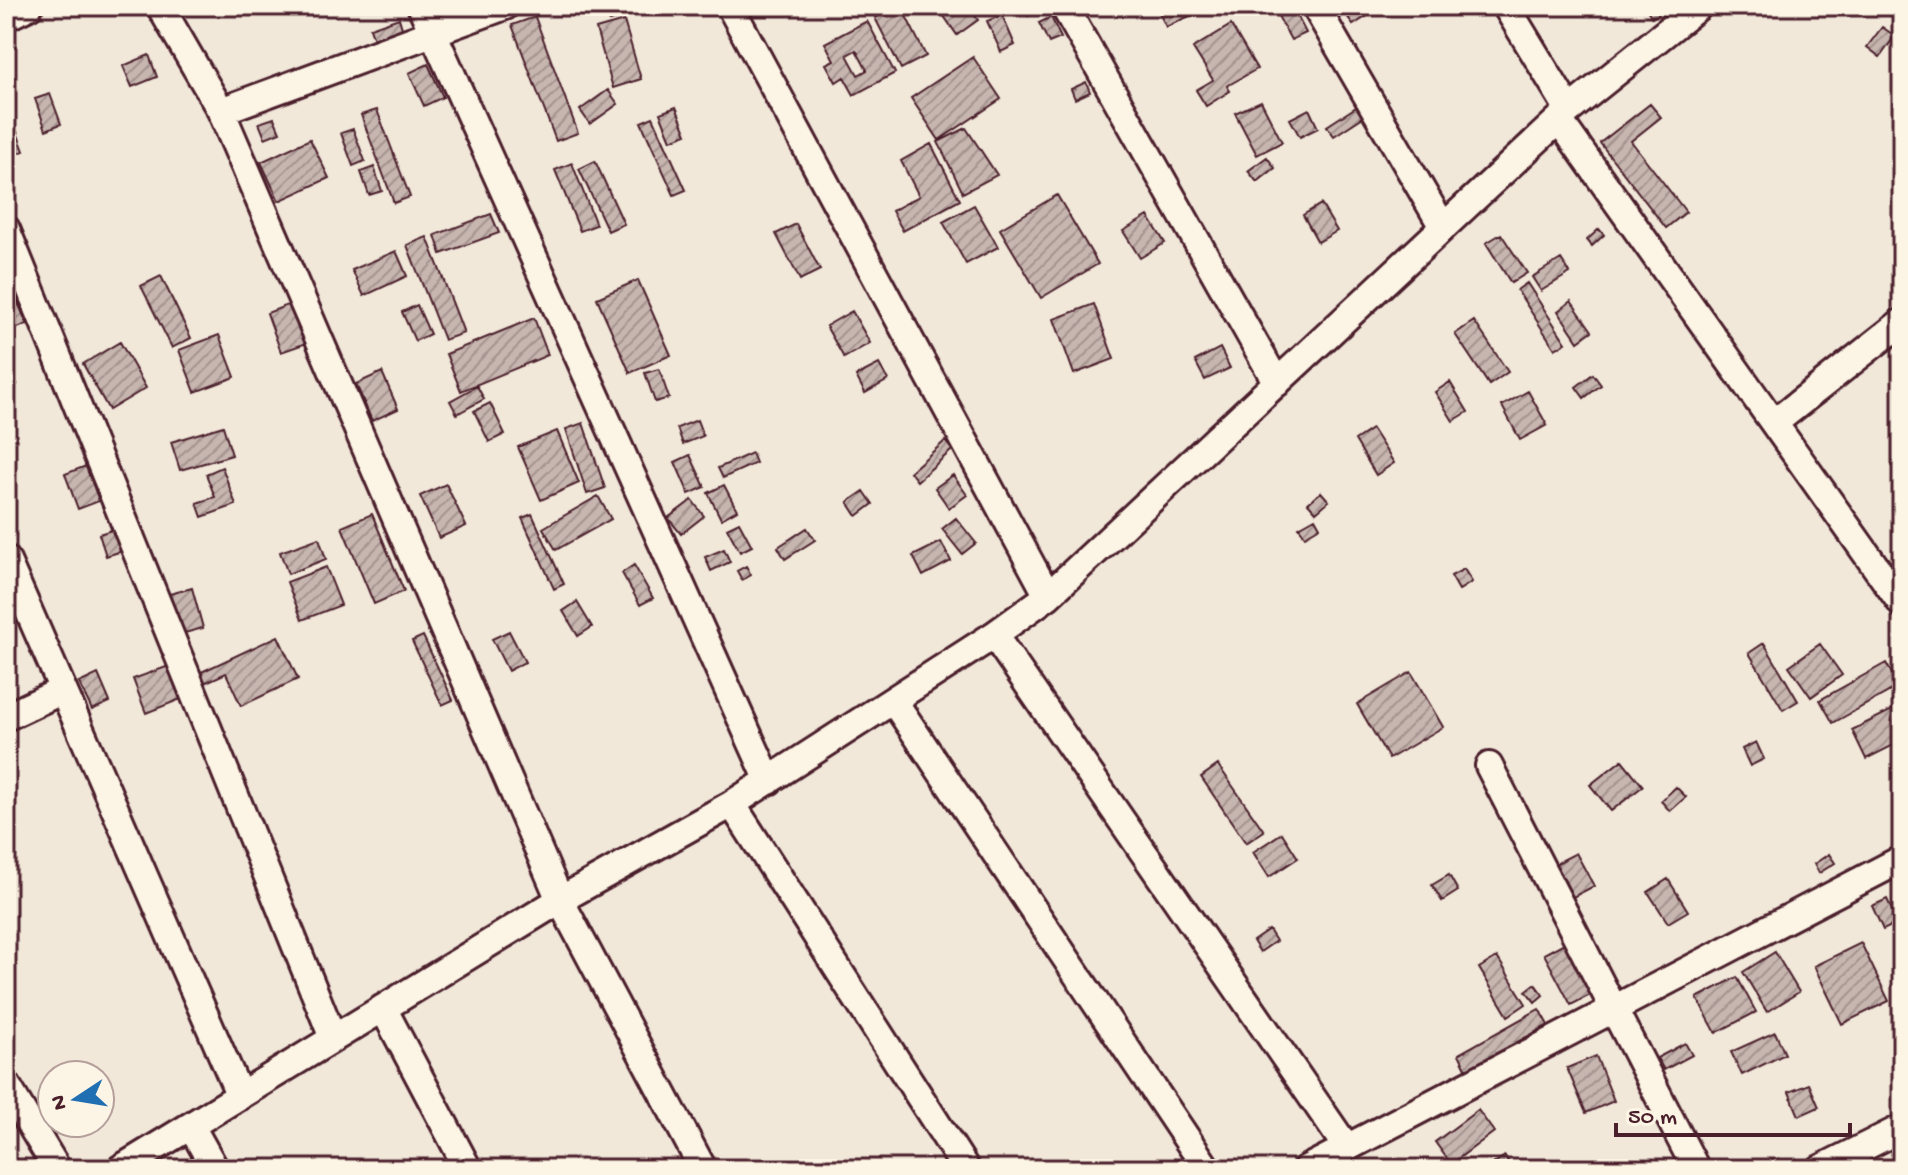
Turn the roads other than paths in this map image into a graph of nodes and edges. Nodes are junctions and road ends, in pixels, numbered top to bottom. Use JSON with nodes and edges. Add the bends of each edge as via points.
{"nodes":[{"id":1,"x":29,"y":6,"type":"edge"},
{"id":2,"x":160,"y":6,"type":"edge"},
{"id":3,"x":421,"y":6,"type":"edge"},
{"id":4,"x":505,"y":6,"type":"edge"},
{"id":5,"x":1064,"y":6,"type":"edge"},
{"id":6,"x":1315,"y":6,"type":"edge"},
{"id":7,"x":1506,"y":6,"type":"edge"},
{"id":8,"x":1699,"y":6,"type":"edge"},
{"id":9,"x":737,"y":8,"type":"edge"},
{"id":10,"x":6,"y":17,"type":"edge"},
{"id":11,"x":433,"y":33,"type":"junction"},
{"id":12,"x":221,"y":111,"type":"junction"},
{"id":13,"x":1564,"y":115,"type":"junction"},
{"id":14,"x":1443,"y":227,"type":"junction"},
{"id":15,"x":6,"y":229,"type":"edge"},
{"id":16,"x":1902,"y":322,"type":"edge"},
{"id":17,"x":1277,"y":383,"type":"junction"},
{"id":18,"x":1774,"y":423,"type":"junction"},
{"id":19,"x":6,"y":559,"type":"edge"},
{"id":20,"x":1048,"y":596,"type":"junction"},
{"id":21,"x":1902,"y":604,"type":"edge"},
{"id":22,"x":994,"y":635,"type":"junction"},
{"id":23,"x":63,"y":690,"type":"junction"},
{"id":24,"x":893,"y":700,"type":"junction"},
{"id":25,"x":6,"y":717,"type":"edge"},
{"id":26,"x":1489,"y":766,"type":"dead end"},
{"id":27,"x":769,"y":781,"type":"junction"},
{"id":28,"x":732,"y":804,"type":"junction"},
{"id":29,"x":1902,"y":859,"type":"edge"},
{"id":30,"x":560,"y":900,"type":"junction"},
{"id":31,"x":383,"y":1008,"type":"junction"},
{"id":32,"x":1614,"y":1009,"type":"junction"},
{"id":33,"x":333,"y":1038,"type":"junction"},
{"id":34,"x":6,"y":1084,"type":"edge"},
{"id":35,"x":240,"y":1096,"type":"junction"},
{"id":36,"x":191,"y":1126,"type":"junction"},
{"id":37,"x":1902,"y":1128,"type":"edge"},
{"id":38,"x":1347,"y":1148,"type":"junction"},
{"id":39,"x":57,"y":1169,"type":"edge"},
{"id":40,"x":120,"y":1169,"type":"edge"},
{"id":41,"x":215,"y":1169,"type":"edge"},
{"id":42,"x":468,"y":1169,"type":"edge"},
{"id":43,"x":703,"y":1169,"type":"edge"},
{"id":44,"x":966,"y":1169,"type":"edge"},
{"id":45,"x":1207,"y":1169,"type":"edge"},
{"id":46,"x":1306,"y":1169,"type":"edge"},
{"id":47,"x":1696,"y":1169,"type":"edge"},
{"id":48,"x":1820,"y":1169,"type":"edge"}],
"edges":[{"from":1,"to":10,"type":"street"},
{"from":2,"to":12,"type":"street"},
{"from":3,"to":11,"type":"street"},
{"from":4,"to":11,"type":"street"},
{"from":5,"to":17,"type":"street"},
{"from":6,"to":14,"type":"street"},
{"from":7,"to":13,"type":"street"},
{"from":8,"to":13,"type":"street"},
{"from":9,"to":20,"type":"street"},
{"from":11,"to":12,"type":"street"},
{"from":11,"to":27,"type":"street"},
{"from":12,"to":30,"type":"street"},
{"from":13,"to":14,"type":"street"},
{"from":13,"to":18,"type":"street"},
{"from":14,"to":17,"type":"street"},
{"from":15,"to":33,"type":"street"},
{"from":16,"to":18,"type":"street"},
{"from":17,"to":20,"type":"street"},
{"from":18,"to":21,"type":"street"},
{"from":19,"to":23,"type":"street"},
{"from":20,"to":22,"type":"street"},
{"from":22,"to":24,"type":"street"},
{"from":22,"to":38,"type":"street"},
{"from":23,"to":25,"type":"street"},
{"from":23,"to":35,"type":"street"},
{"from":24,"to":27,"type":"street"},
{"from":24,"to":45,"type":"street"},
{"from":26,"to":32,"type":"street"},
{"from":27,"to":28,"type":"street"},
{"from":28,"to":30,"type":"street"},
{"from":28,"to":44,"type":"street"},
{"from":29,"to":32,"type":"street"},
{"from":30,"to":31,"type":"street"},
{"from":30,"to":43,"type":"street"},
{"from":31,"to":33,"type":"street"},
{"from":31,"to":42,"type":"street"},
{"from":32,"to":38,"type":"street"},
{"from":32,"to":47,"type":"street"},
{"from":33,"to":35,"type":"street"},
{"from":34,"to":39,"type":"street"},
{"from":35,"to":36,"type":"street"},
{"from":36,"to":40,"type":"street"},
{"from":36,"to":41,"type":"street"},
{"from":37,"to":48,"type":"street"},
{"from":38,"to":46,"type":"street"}]}
